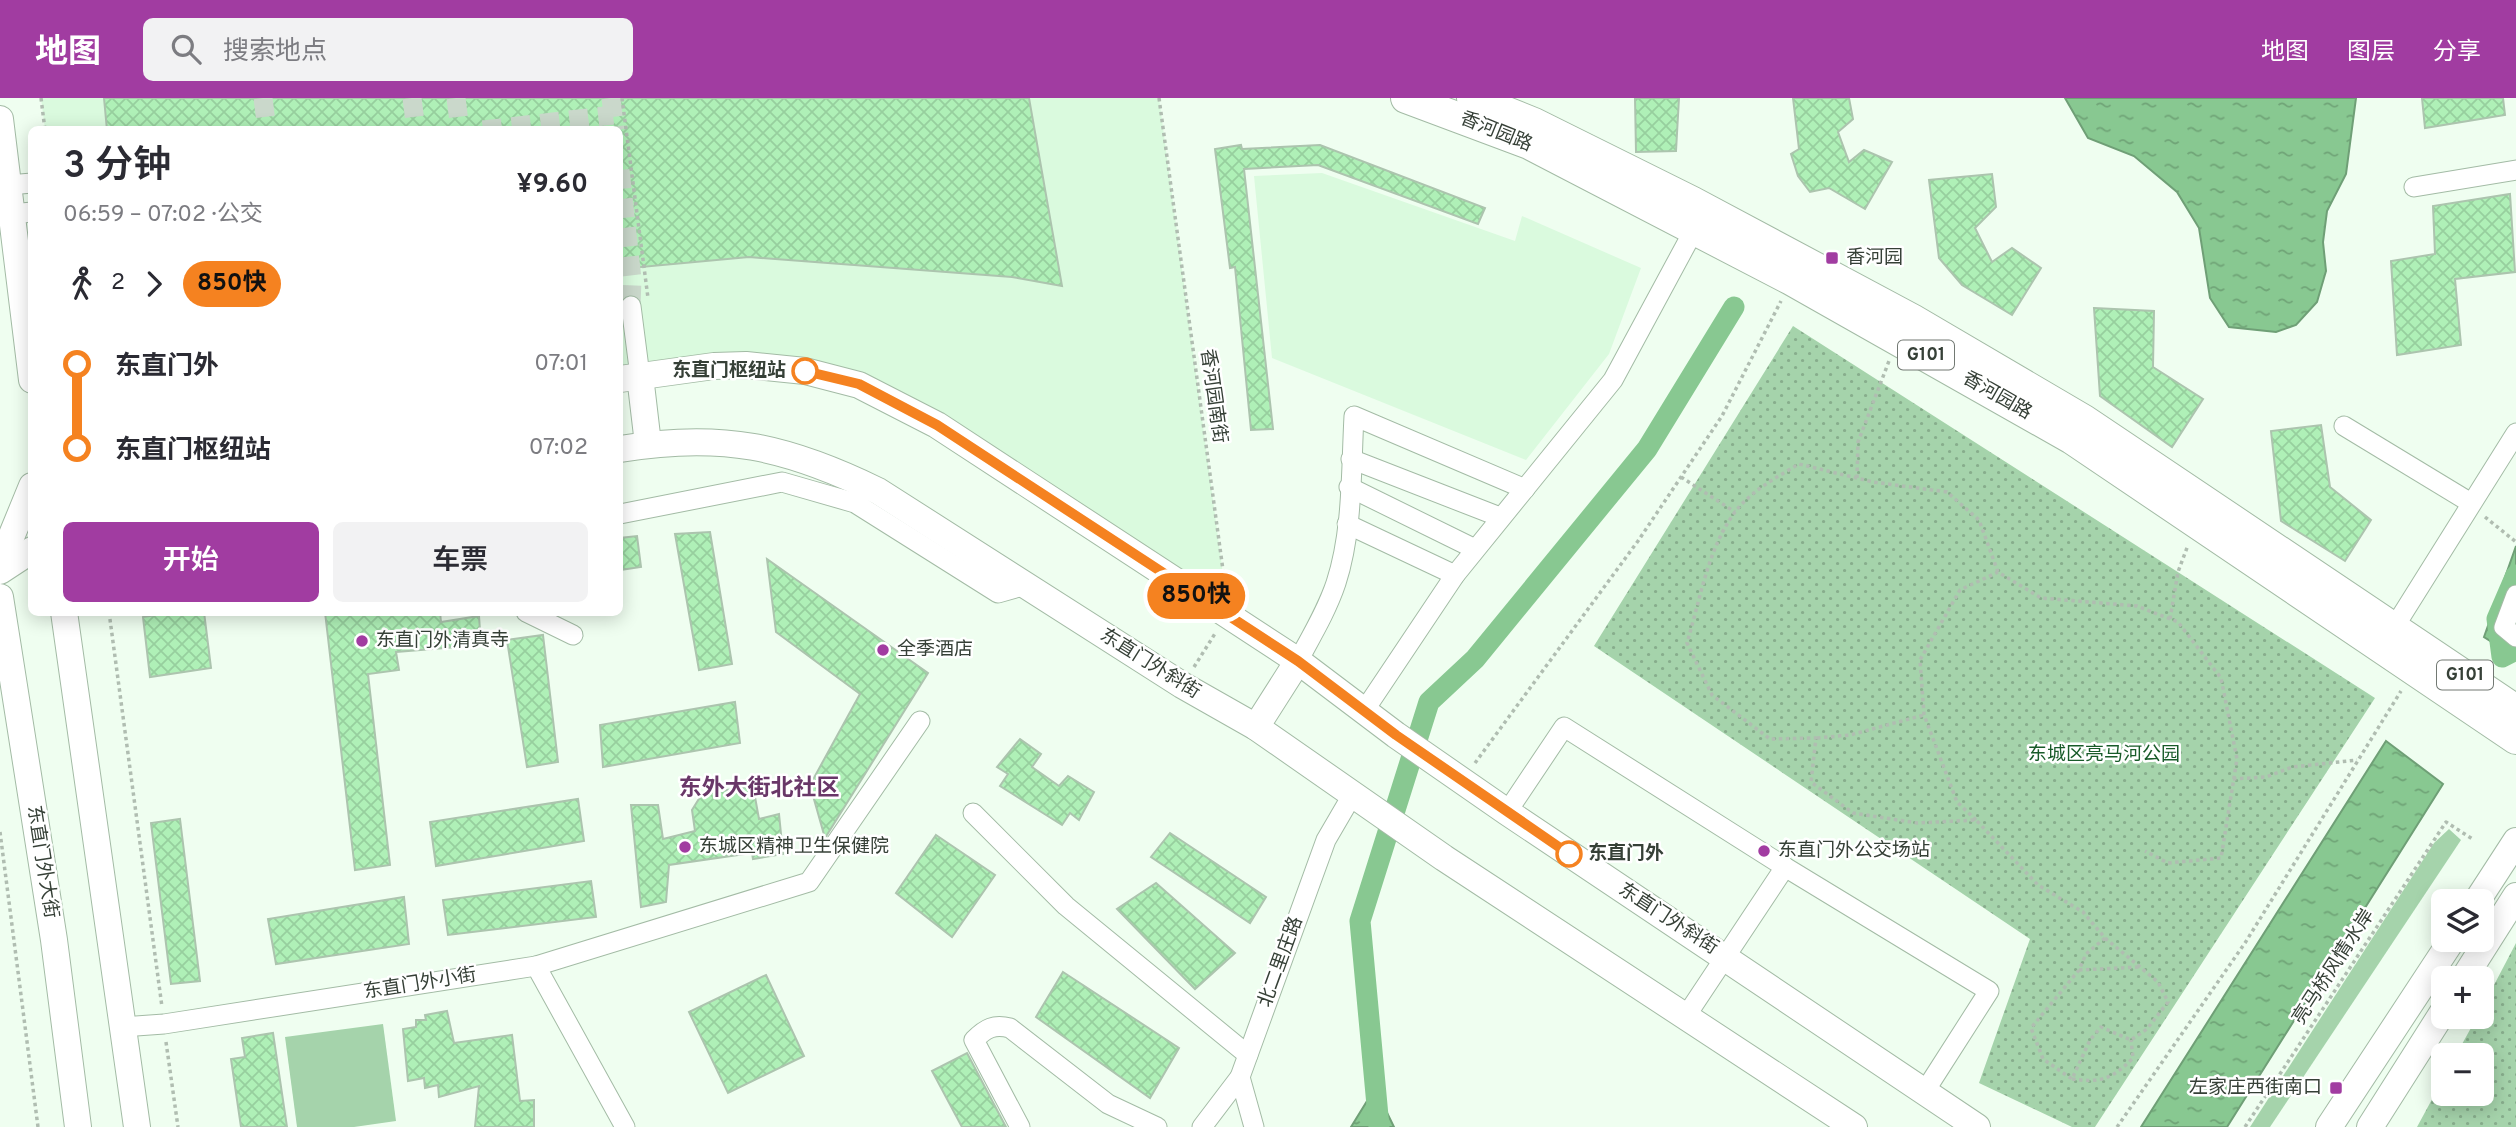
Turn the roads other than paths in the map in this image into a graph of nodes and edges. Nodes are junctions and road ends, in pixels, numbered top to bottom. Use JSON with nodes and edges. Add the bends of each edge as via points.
{"nodes":[{"id":1,"x":1406,"y":98,"type":"edge"},
{"id":2,"x":1472,"y":98,"type":"edge"},
{"id":3,"x":0,"y":119,"type":"edge"},
{"id":4,"x":2516,"y":170,"type":"edge"},
{"id":5,"x":20,"y":184,"type":"edge"},
{"id":6,"x":2414,"y":187,"type":"dead end"},
{"id":7,"x":22,"y":213,"type":"edge"},
{"id":8,"x":1694,"y":230,"type":"junction"},
{"id":9,"x":640,"y":305,"type":"tunnel mouth"},
{"id":10,"x":28,"y":313,"type":"edge"},
{"id":11,"x":630,"y":377,"type":"edge"},
{"id":12,"x":2344,"y":426,"type":"dead end"},
{"id":13,"x":2516,"y":433,"type":"edge"},
{"id":14,"x":648,"y":444,"type":"junction"},
{"id":15,"x":623,"y":448,"type":"edge"},
{"id":16,"x":1351,"y":459,"type":"junction"},
{"id":17,"x":1349,"y":488,"type":"junction"},
{"id":18,"x":1525,"y":489,"type":"junction"},
{"id":19,"x":28,"y":496,"type":"edge"},
{"id":20,"x":2471,"y":503,"type":"junction"},
{"id":21,"x":623,"y":513,"type":"edge"},
{"id":22,"x":1500,"y":517,"type":"junction"},
{"id":23,"x":1347,"y":524,"type":"junction"},
{"id":24,"x":1475,"y":549,"type":"junction"},
{"id":25,"x":28,"y":553,"type":"edge"},
{"id":26,"x":0,"y":564,"type":"edge"},
{"id":27,"x":0,"y":571,"type":"edge"},
{"id":28,"x":1455,"y":575,"type":"junction"},
{"id":29,"x":1026,"y":585,"type":"junction"},
{"id":30,"x":2516,"y":594,"type":"edge"},
{"id":31,"x":0,"y":597,"type":"edge"},
{"id":32,"x":65,"y":616,"type":"edge"},
{"id":33,"x":534,"y":616,"type":"edge"},
{"id":34,"x":2405,"y":632,"type":"junction"},
{"id":35,"x":573,"y":635,"type":"dead end"},
{"id":36,"x":2516,"y":637,"type":"edge"},
{"id":37,"x":1298,"y":661,"type":"junction"},
{"id":38,"x":2516,"y":710,"type":"edge"},
{"id":39,"x":1364,"y":711,"type":"junction"},
{"id":40,"x":920,"y":721,"type":"dead end"},
{"id":41,"x":1256,"y":727,"type":"junction"},
{"id":42,"x":2516,"y":739,"type":"edge"},
{"id":43,"x":1354,"y":792,"type":"junction"},
{"id":44,"x":1507,"y":812,"type":"junction"},
{"id":45,"x":973,"y":813,"type":"dead end"},
{"id":46,"x":2516,"y":841,"type":"edge"},
{"id":47,"x":1785,"y":867,"type":"junction"},
{"id":48,"x":2485,"y":889,"type":"edge"},
{"id":49,"x":2516,"y":897,"type":"edge"},
{"id":50,"x":2444,"y":952,"type":"edge"},
{"id":51,"x":1724,"y":956,"type":"junction"},
{"id":52,"x":2472,"y":966,"type":"edge"},
{"id":53,"x":536,"y":967,"type":"junction"},
{"id":54,"x":1686,"y":1016,"type":"junction"},
{"id":55,"x":122,"y":1027,"type":"junction"},
{"id":56,"x":2432,"y":1029,"type":"edge"},
{"id":57,"x":1248,"y":1055,"type":"junction"},
{"id":58,"x":1240,"y":1077,"type":"junction"},
{"id":59,"x":1925,"y":1091,"type":"junction"},
{"id":60,"x":1124,"y":1121,"type":"edge"},
{"id":61,"x":78,"y":1127,"type":"edge"},
{"id":62,"x":137,"y":1127,"type":"edge"},
{"id":63,"x":625,"y":1127,"type":"edge"},
{"id":64,"x":1020,"y":1127,"type":"edge"},
{"id":65,"x":1157,"y":1127,"type":"edge"},
{"id":66,"x":1202,"y":1127,"type":"edge"},
{"id":67,"x":1254,"y":1127,"type":"edge"},
{"id":68,"x":1854,"y":1127,"type":"edge"},
{"id":69,"x":1977,"y":1127,"type":"edge"},
{"id":70,"x":2329,"y":1127,"type":"edge"},
{"id":71,"x":2370,"y":1127,"type":"edge"}],
"edges":[{"from":1,"to":8,"type":"highway","name":"香河园路","number":"G101","via":[[1528,144]]},
{"from":2,"to":34,"type":"highway","name":"香河园路","number":"G101","via":[[1534,123],[1693,202],[1912,319],[2084,420]]},
{"from":3,"to":5,"type":"main road"},
{"from":4,"to":6,"type":"street"},
{"from":5,"to":7,"type":"main road"},
{"from":7,"to":10,"type":"main road"},
{"from":8,"to":18,"type":"street","via":[[1613,380]]},
{"from":8,"to":42,"type":"highway","name":"香河园路","number":"G101","via":[[2072,439]]},
{"from":9,"to":11,"type":"street"},
{"from":11,"to":14,"type":"main road"},
{"from":11,"to":37,"type":"main road","name":"东直门外斜街","via":[[746,365],[805,371],[859,384],[937,425]]},
{"from":12,"to":20,"type":"street"},
{"from":13,"to":20,"type":"street"},
{"from":14,"to":15,"type":"main road","name":"东直门外斜街"},
{"from":14,"to":29,"type":"main road","name":"东直门外斜街","via":[[709,440],[762,446],[831,468],[878,491]]},
{"from":16,"to":17,"type":"street"},
{"from":16,"to":18,"type":"street","via":[[1354,416]]},
{"from":16,"to":22,"type":"street"},
{"from":17,"to":23,"type":"street"},
{"from":17,"to":24,"type":"street"},
{"from":18,"to":22,"type":"street"},
{"from":19,"to":26,"type":"main road"},
{"from":20,"to":34,"type":"street"},
{"from":21,"to":29,"type":"street","via":[[782,482],[855,503],[998,593]]},
{"from":22,"to":24,"type":"street"},
{"from":23,"to":28,"type":"street"},
{"from":23,"to":37,"type":"street","via":[[1329,602]]},
{"from":24,"to":28,"type":"street"},
{"from":25,"to":27,"type":"main road"},
{"from":28,"to":39,"type":"street"},
{"from":29,"to":41,"type":"main road","name":"东直门外斜街"},
{"from":30,"to":36,"type":"street","via":[[2504,627]]},
{"from":31,"to":61,"type":"main road","name":"东直门外大街"},
{"from":32,"to":55,"type":"main road"},
{"from":33,"to":35,"type":"street"},
{"from":34,"to":38,"type":"highway","name":"香河园路","number":"G101"},
{"from":37,"to":39,"type":"main road","name":"东直门外斜街"},
{"from":37,"to":41,"type":"main road"},
{"from":39,"to":44,"type":"main road","name":"东直门外斜街"},
{"from":40,"to":53,"type":"street","name":"东直门外小街","via":[[808,882]]},
{"from":41,"to":43,"type":"main road","name":"东直门外斜街"},
{"from":43,"to":54,"type":"main road","name":"东直门外斜街","via":[[1444,858]]},
{"from":43,"to":57,"type":"street","name":"北二里庄路","via":[[1325,840]]},
{"from":44,"to":47,"type":"street","via":[[1564,727]]},
{"from":44,"to":51,"type":"main road","name":"东直门外斜街"},
{"from":45,"to":57,"type":"street","via":[[1066,906]]},
{"from":46,"to":48,"type":"main road"},
{"from":47,"to":51,"type":"street"},
{"from":47,"to":59,"type":"street","via":[[1989,991]]},
{"from":49,"to":52,"type":"main road"},
{"from":50,"to":70,"type":"main road"},
{"from":51,"to":54,"type":"street"},
{"from":51,"to":59,"type":"main road","name":"东直门外斜街"},
{"from":53,"to":55,"type":"street","name":"东直门外小街"},
{"from":53,"to":63,"type":"street"},
{"from":54,"to":68,"type":"main road","name":"东直门外斜街"},
{"from":55,"to":62,"type":"main road"},
{"from":56,"to":71,"type":"main road"},
{"from":57,"to":58,"type":"street","name":"北二里庄路"},
{"from":58,"to":66,"type":"street","name":"北二里庄路"},
{"from":58,"to":67,"type":"street"},
{"from":59,"to":69,"type":"main road","name":"东直门外斜街"},
{"from":60,"to":64,"type":"street","via":[[1010,1028],[997,1025],[974,1040]]},
{"from":60,"to":65,"type":"street"}]}
